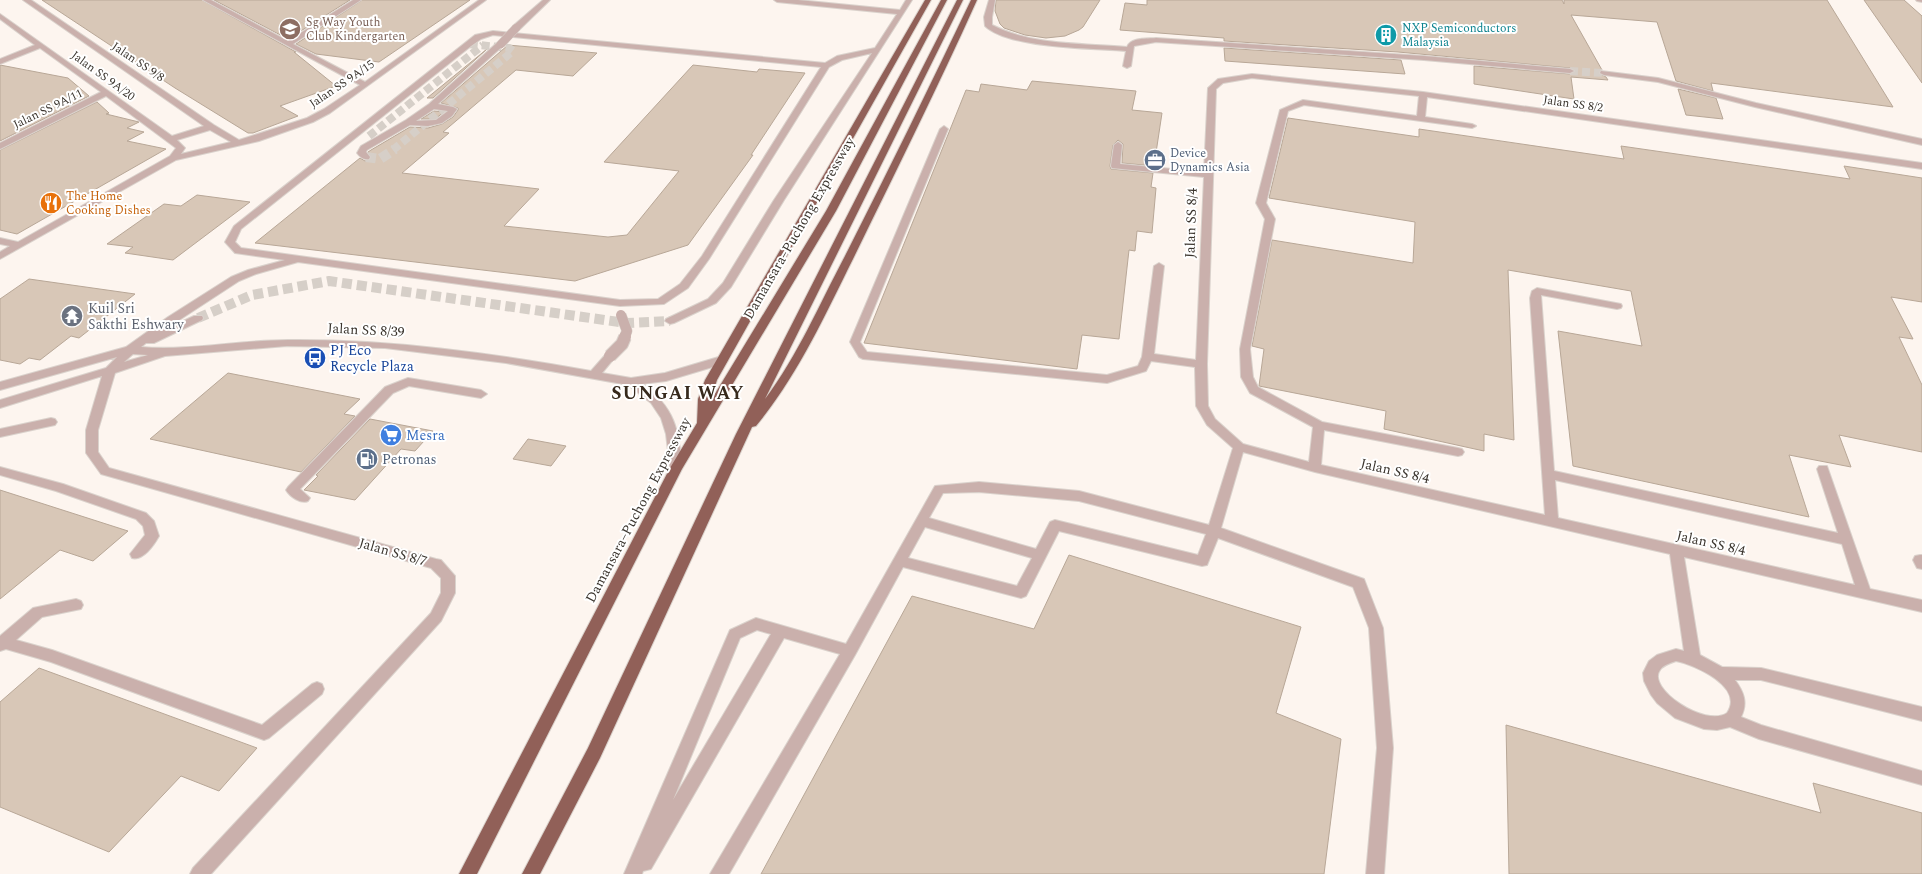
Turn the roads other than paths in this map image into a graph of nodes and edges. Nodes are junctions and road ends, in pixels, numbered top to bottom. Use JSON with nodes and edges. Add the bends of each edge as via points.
{"nodes":[{"id":1,"x":26,"y":0,"type":"edge"},
{"id":2,"x":206,"y":0,"type":"edge"},
{"id":3,"x":223,"y":0,"type":"edge"},
{"id":4,"x":358,"y":0,"type":"edge"},
{"id":5,"x":483,"y":0,"type":"edge"},
{"id":6,"x":547,"y":0,"type":"edge"},
{"id":7,"x":777,"y":0,"type":"edge"},
{"id":8,"x":909,"y":0,"type":"edge"},
{"id":9,"x":928,"y":0,"type":"edge"},
{"id":10,"x":944,"y":0,"type":"edge"},
{"id":11,"x":960,"y":0,"type":"edge"},
{"id":12,"x":974,"y":0,"type":"edge"},
{"id":13,"x":992,"y":0,"type":"edge"},
{"id":14,"x":825,"y":2,"type":"edge"},
{"id":15,"x":214,"y":4,"type":"junction"},
{"id":16,"x":902,"y":12,"type":"junction"},
{"id":17,"x":0,"y":16,"type":"edge"},
{"id":18,"x":288,"y":44,"type":"junction"},
{"id":19,"x":41,"y":45,"type":"junction"},
{"id":20,"x":1130,"y":49,"type":"junction"},
{"id":21,"x":878,"y":50,"type":"junction"},
{"id":22,"x":0,"y":62,"type":"edge"},
{"id":23,"x":826,"y":65,"type":"junction"},
{"id":24,"x":1127,"y":66,"type":"dead end"},
{"id":25,"x":1570,"y":71,"type":"tunnel mouth"},
{"id":26,"x":1604,"y":73,"type":"tunnel mouth"},
{"id":27,"x":1220,"y":81,"type":"joint"},
{"id":28,"x":364,"y":85,"type":"junction"},
{"id":29,"x":106,"y":93,"type":"junction"},
{"id":30,"x":1423,"y":94,"type":"junction"},
{"id":31,"x":432,"y":106,"type":"junction"},
{"id":32,"x":1421,"y":119,"type":"junction"},
{"id":33,"x":409,"y":122,"type":"junction"},
{"id":34,"x":1472,"y":126,"type":"dead end"},
{"id":35,"x":211,"y":127,"type":"junction"},
{"id":36,"x":944,"y":129,"type":"dead end"},
{"id":37,"x":171,"y":139,"type":"junction"},
{"id":38,"x":1922,"y":142,"type":"edge"},
{"id":39,"x":238,"y":143,"type":"junction"},
{"id":40,"x":1118,"y":145,"type":"dead end"},
{"id":41,"x":0,"y":146,"type":"edge"},
{"id":42,"x":366,"y":157,"type":"dead end"},
{"id":43,"x":173,"y":158,"type":"junction"},
{"id":44,"x":1922,"y":166,"type":"edge"},
{"id":45,"x":1208,"y":175,"type":"junction"},
{"id":46,"x":0,"y":241,"type":"edge"},
{"id":47,"x":18,"y":245,"type":"junction"},
{"id":48,"x":0,"y":256,"type":"edge"},
{"id":49,"x":269,"y":256,"type":"junction"},
{"id":50,"x":302,"y":259,"type":"junction"},
{"id":51,"x":1159,"y":266,"type":"dead end"},
{"id":52,"x":252,"y":272,"type":"junction"},
{"id":53,"x":620,"y":303,"type":"junction"},
{"id":54,"x":1617,"y":306,"type":"dead end"},
{"id":55,"x":198,"y":318,"type":"tunnel mouth"},
{"id":56,"x":670,"y":321,"type":"tunnel mouth"},
{"id":57,"x":130,"y":350,"type":"junction"},
{"id":58,"x":169,"y":353,"type":"junction"},
{"id":59,"x":1148,"y":357,"type":"junction"},
{"id":60,"x":722,"y":360,"type":"junction"},
{"id":61,"x":1201,"y":364,"type":"junction"},
{"id":62,"x":110,"y":370,"type":"junction"},
{"id":63,"x":594,"y":375,"type":"junction"},
{"id":64,"x":631,"y":382,"type":"junction"},
{"id":65,"x":0,"y":386,"type":"edge"},
{"id":66,"x":481,"y":394,"type":"dead end"},
{"id":67,"x":0,"y":404,"type":"edge"},
{"id":68,"x":51,"y":422,"type":"dead end"},
{"id":69,"x":703,"y":425,"type":"junction"},
{"id":70,"x":1319,"y":425,"type":"junction"},
{"id":71,"x":0,"y":433,"type":"edge"},
{"id":72,"x":742,"y":434,"type":"junction"},
{"id":73,"x":1239,"y":447,"type":"junction"},
{"id":74,"x":1458,"y":452,"type":"dead end"},
{"id":75,"x":676,"y":468,"type":"junction"},
{"id":76,"x":1315,"y":468,"type":"junction"},
{"id":77,"x":1822,"y":468,"type":"dead end"},
{"id":78,"x":0,"y":471,"type":"edge"},
{"id":79,"x":1548,"y":474,"type":"junction"},
{"id":80,"x":304,"y":498,"type":"dead end"},
{"id":81,"x":921,"y":521,"type":"junction"},
{"id":82,"x":1552,"y":522,"type":"junction"},
{"id":83,"x":1214,"y":530,"type":"junction"},
{"id":84,"x":1847,"y":540,"type":"junction"},
{"id":85,"x":1676,"y":551,"type":"junction"},
{"id":86,"x":137,"y":554,"type":"dead end"},
{"id":87,"x":1040,"y":555,"type":"junction"},
{"id":88,"x":1922,"y":560,"type":"edge"},
{"id":89,"x":900,"y":561,"type":"junction"},
{"id":90,"x":1922,"y":564,"type":"edge"},
{"id":91,"x":1865,"y":594,"type":"junction"},
{"id":92,"x":76,"y":606,"type":"dead end"},
{"id":93,"x":1922,"y":606,"type":"edge"},
{"id":94,"x":780,"y":631,"type":"junction"},
{"id":95,"x":2,"y":644,"type":"edge"},
{"id":96,"x":850,"y":651,"type":"junction"},
{"id":97,"x":1693,"y":659,"type":"junction"},
{"id":98,"x":1720,"y":673,"type":"junction"},
{"id":99,"x":317,"y":689,"type":"dead end"},
{"id":100,"x":1922,"y":714,"type":"edge"},
{"id":101,"x":1730,"y":720,"type":"junction"},
{"id":102,"x":1922,"y":778,"type":"edge"},
{"id":103,"x":199,"y":874,"type":"edge"},
{"id":104,"x":468,"y":874,"type":"edge"},
{"id":105,"x":531,"y":874,"type":"edge"},
{"id":106,"x":633,"y":874,"type":"edge"},
{"id":107,"x":638,"y":874,"type":"edge"},
{"id":108,"x":719,"y":874,"type":"edge"},
{"id":109,"x":1375,"y":874,"type":"edge"}],
"edges":[{"from":1,"to":35,"type":"street","name":"Jalan SS 9/8"},
{"from":2,"to":15,"type":"street"},
{"from":3,"to":15,"type":"street"},
{"from":4,"to":18,"type":"street"},
{"from":5,"to":28,"type":"street","name":"Jalan SS 9A/15"},
{"from":6,"to":31,"type":"street","bridge":true},
{"from":7,"to":14,"type":"street"},
{"from":8,"to":16,"type":"street"},
{"from":9,"to":60,"type":"highway"},
{"from":10,"to":69,"type":"highway","name":"Damansara–Puchong Expressway","via":[[831,211]]},
{"from":11,"to":72,"type":"highway"},
{"from":12,"to":72,"type":"highway","via":[[929,100],[794,364],[769,404]]},
{"from":13,"to":20,"type":"street","via":[[988,17],[989,26],[999,33],[1047,43]]},
{"from":14,"to":16,"type":"street"},
{"from":15,"to":18,"type":"street"},
{"from":16,"to":21,"type":"street"},
{"from":17,"to":19,"type":"street","name":"Jalan SS 9A/20"},
{"from":18,"to":28,"type":"street"},
{"from":19,"to":22,"type":"street"},
{"from":19,"to":29,"type":"street","name":"Jalan SS 9A/20"},
{"from":20,"to":24,"type":"street"},
{"from":20,"to":25,"type":"street","via":[[1131,45],[1137,42],[1170,40]]},
{"from":21,"to":23,"type":"street","via":[[840,58]]},
{"from":21,"to":56,"type":"street","via":[[779,200],[727,285],[712,301]]},
{"from":23,"to":49,"type":"street","via":[[493,32],[484,34],[468,44],[237,228],[230,242],[238,251]]},
{"from":23,"to":53,"type":"street","via":[[706,257],[684,286],[660,302]]},
{"from":26,"to":38,"type":"street","via":[[1658,80],[1755,105]]},
{"from":27,"to":30,"type":"street","name":"Jalan SS 8/2","via":[[1252,76]]},
{"from":27,"to":45,"type":"street","name":"Jalan SS 8/4","via":[[1212,88]]},
{"from":28,"to":39,"type":"street","name":"Jalan SS 9A/15","via":[[310,120]]},
{"from":29,"to":37,"type":"street","name":"Jalan SS 9A/20"},
{"from":29,"to":41,"type":"street","name":"Jalan SS 9A/11"},
{"from":30,"to":32,"type":"street"},
{"from":30,"to":44,"type":"street","name":"Jalan SS 8/2"},
{"from":31,"to":33,"type":"street"},
{"from":31,"to":33,"type":"street","via":[[452,109],[436,124]]},
{"from":32,"to":34,"type":"street"},
{"from":32,"to":70,"type":"street","via":[[1303,102],[1284,110],[1261,203],[1270,219],[1245,349],[1247,377],[1254,390]]},
{"from":33,"to":42,"type":"street","via":[[364,148],[361,153]]},
{"from":35,"to":37,"type":"street"},
{"from":35,"to":39,"type":"street","name":"Jalan SS 9/8"},
{"from":36,"to":59,"type":"street","via":[[855,342],[863,355],[1107,379],[1142,368]]},
{"from":37,"to":43,"type":"street","via":[[181,148]]},
{"from":39,"to":43,"type":"street","name":"Jalan SS 9A/15"},
{"from":40,"to":45,"type":"street","via":[[1115,166]]},
{"from":43,"to":47,"type":"street","name":"Jalan SS 9A/15"},
{"from":45,"to":61,"type":"street","name":"Jalan SS 8/4"},
{"from":46,"to":47,"type":"street"},
{"from":47,"to":48,"type":"street","name":"Jalan SS 9A/15"},
{"from":49,"to":50,"type":"street"},
{"from":49,"to":52,"type":"street"},
{"from":50,"to":52,"type":"street"},
{"from":50,"to":53,"type":"street"},
{"from":51,"to":59,"type":"street"},
{"from":52,"to":57,"type":"street","via":[[235,279],[172,319]]},
{"from":53,"to":63,"type":"street","bridge":true,"via":[[627,331],[622,344]]},
{"from":54,"to":79,"type":"street","via":[[1537,292],[1534,298]]},
{"from":55,"to":57,"type":"street"},
{"from":57,"to":58,"type":"street","name":"Jalan SS 8/39"},
{"from":57,"to":62,"type":"street"},
{"from":57,"to":65,"type":"street","name":"Jalan SS 8/39"},
{"from":58,"to":62,"type":"street","name":"Jalan SS 8/39"},
{"from":58,"to":63,"type":"street","name":"Jalan SS 8/39","via":[[286,343],[386,345],[506,360]]},
{"from":59,"to":61,"type":"street"},
{"from":60,"to":64,"type":"street","name":"Jalan SS 8/39","via":[[666,377]]},
{"from":60,"to":69,"type":"highway","via":[[704,399]]},
{"from":61,"to":73,"type":"street","name":"Jalan SS 8/4","via":[[1202,406],[1211,422]]},
{"from":62,"to":67,"type":"street","name":"Jalan SS 8/39"},
{"from":62,"to":103,"type":"street","name":"Jalan SS 8/7","via":[[92,430],[92,453],[105,471],[436,564],[448,576],[448,593],[436,617]]},
{"from":63,"to":64,"type":"street","name":"Jalan SS 8/39"},
{"from":64,"to":75,"type":"street","name":"Jalan SS 8/39","via":[[658,402],[668,416],[673,433]]},
{"from":66,"to":80,"type":"street","via":[[408,382],[389,390],[292,490]]},
{"from":68,"to":71,"type":"street"},
{"from":69,"to":75,"type":"highway","name":"Damansara–Puchong Expressway"},
{"from":70,"to":74,"type":"street"},
{"from":70,"to":76,"type":"street"},
{"from":72,"to":105,"type":"highway","via":[[594,753]]},
{"from":73,"to":76,"type":"street","name":"Jalan SS 8/4"},
{"from":73,"to":83,"type":"street"},
{"from":75,"to":104,"type":"highway","name":"Damansara–Puchong Expressway"},
{"from":76,"to":82,"type":"street","name":"Jalan SS 8/4"},
{"from":77,"to":84,"type":"street"},
{"from":78,"to":86,"type":"street","via":[[59,487],[141,516],[149,524],[152,536]]},
{"from":79,"to":82,"type":"street"},
{"from":79,"to":84,"type":"street"},
{"from":81,"to":83,"type":"street","via":[[939,489],[979,487],[1079,496]]},
{"from":81,"to":87,"type":"street"},
{"from":81,"to":89,"type":"street"},
{"from":82,"to":85,"type":"street","name":"Jalan SS 8/4"},
{"from":83,"to":87,"type":"street","via":[[1202,561],[1055,525]]},
{"from":83,"to":109,"type":"street","via":[[1359,583],[1376,628],[1385,748]]},
{"from":84,"to":91,"type":"street"},
{"from":85,"to":91,"type":"street","name":"Jalan SS 8/4"},
{"from":85,"to":97,"type":"street"},
{"from":87,"to":89,"type":"street","via":[[1021,592]]},
{"from":88,"to":90,"type":"street"},
{"from":89,"to":96,"type":"street"},
{"from":91,"to":93,"type":"street","name":"Jalan SS 8/4"},
{"from":92,"to":95,"type":"street","via":[[38,612]]},
{"from":94,"to":96,"type":"street"},
{"from":94,"to":106,"type":"street","via":[[756,624],[734,634]]},
{"from":94,"to":107,"type":"street"},
{"from":95,"to":99,"type":"street","via":[[52,656],[264,733]]},
{"from":96,"to":108,"type":"street"},
{"from":97,"to":98,"type":"street"},
{"from":97,"to":101,"type":"street","via":[[1676,656],[1658,661],[1653,665],[1651,676],[1655,689],[1665,702],[1699,721],[1716,724]]},
{"from":98,"to":100,"type":"street","via":[[1761,674]]},
{"from":98,"to":101,"type":"street","via":[[1732,686],[1738,700],[1738,712]]},
{"from":101,"to":102,"type":"street","via":[[1759,732]]}]}
